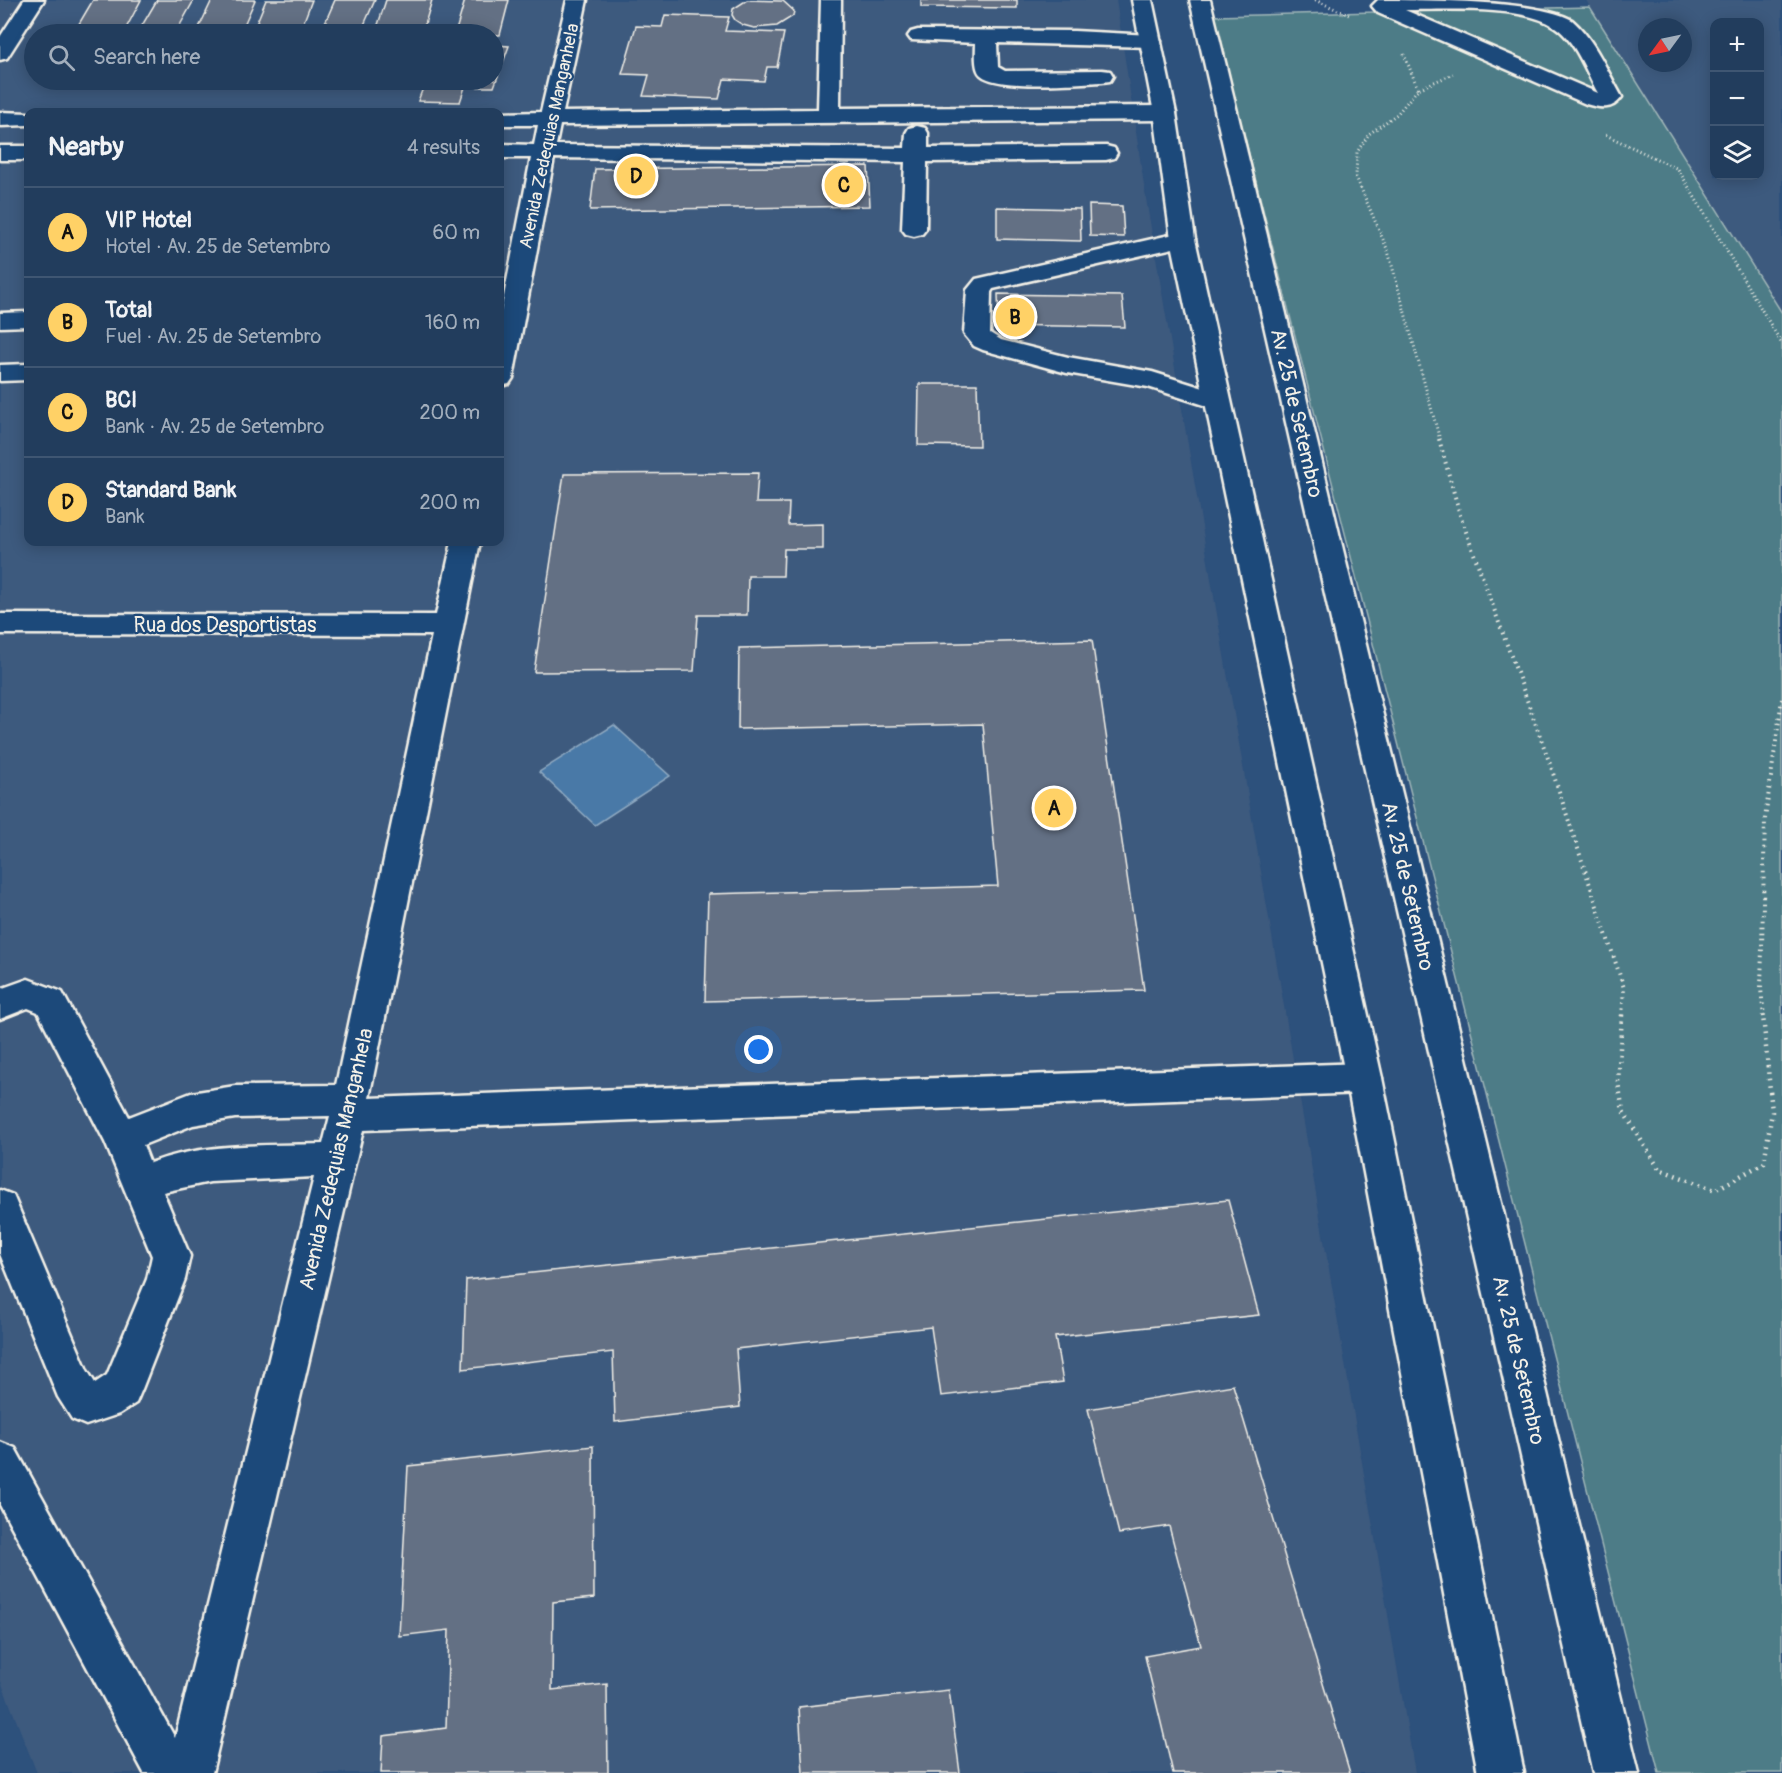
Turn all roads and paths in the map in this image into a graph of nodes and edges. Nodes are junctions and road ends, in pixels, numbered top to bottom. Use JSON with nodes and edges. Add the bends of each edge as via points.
{"nodes":[{"id":1,"x":34,"y":0,"type":"edge"},
{"id":2,"x":577,"y":0,"type":"edge"},
{"id":3,"x":831,"y":0,"type":"edge"},
{"id":4,"x":1142,"y":0,"type":"edge"},
{"id":5,"x":1200,"y":0,"type":"edge"},
{"id":6,"x":1517,"y":2,"type":"edge"},
{"id":7,"x":918,"y":36,"type":"dead end"},
{"id":8,"x":986,"y":36,"type":"junction"},
{"id":9,"x":1151,"y":41,"type":"junction"},
{"id":10,"x":2,"y":46,"type":"edge"},
{"id":11,"x":1456,"y":72,"type":"dead end"},
{"id":12,"x":1102,"y":76,"type":"dead end"},
{"id":13,"x":1165,"y":113,"type":"junction"},
{"id":14,"x":916,"y":114,"type":"junction"},
{"id":15,"x":829,"y":116,"type":"junction"},
{"id":16,"x":0,"y":119,"type":"edge"},
{"id":17,"x":24,"y":119,"type":"edge"},
{"id":18,"x":504,"y":120,"type":"edge"},
{"id":19,"x":550,"y":120,"type":"junction"},
{"id":20,"x":1604,"y":134,"type":"dead end"},
{"id":21,"x":504,"y":151,"type":"edge"},
{"id":22,"x":546,"y":151,"type":"junction"},
{"id":23,"x":0,"y":153,"type":"edge"},
{"id":24,"x":24,"y":153,"type":"edge"},
{"id":25,"x":1106,"y":153,"type":"dead end"},
{"id":26,"x":916,"y":155,"type":"junction"},
{"id":27,"x":914,"y":229,"type":"dead end"},
{"id":28,"x":1183,"y":238,"type":"junction"},
{"id":29,"x":24,"y":319,"type":"edge"},
{"id":30,"x":0,"y":320,"type":"edge"},
{"id":31,"x":1782,"y":344,"type":"edge"},
{"id":32,"x":504,"y":358,"type":"edge"},
{"id":33,"x":24,"y":372,"type":"edge"},
{"id":34,"x":0,"y":373,"type":"edge"},
{"id":35,"x":1217,"y":401,"type":"junction"},
{"id":36,"x":465,"y":546,"type":"edge"},
{"id":37,"x":0,"y":624,"type":"edge"},
{"id":38,"x":449,"y":626,"type":"junction"},
{"id":39,"x":1782,"y":699,"type":"edge"},
{"id":40,"x":0,"y":1004,"type":"edge"},
{"id":41,"x":1364,"y":1078,"type":"junction"},
{"id":42,"x":350,"y":1108,"type":"junction"},
{"id":43,"x":121,"y":1137,"type":"junction"},
{"id":44,"x":337,"y":1160,"type":"junction"},
{"id":45,"x":142,"y":1184,"type":"junction"},
{"id":46,"x":0,"y":1206,"type":"edge"},
{"id":47,"x":0,"y":1463,"type":"edge"},
{"id":48,"x":169,"y":1773,"type":"edge"},
{"id":49,"x":189,"y":1773,"type":"edge"},
{"id":50,"x":1501,"y":1773,"type":"edge"},
{"id":51,"x":1616,"y":1773,"type":"edge"}],
"edges":[{"from":1,"to":10,"type":"main road"},
{"from":2,"to":19,"type":"main road","name":"Avenida Zedequias Manganhela"},
{"from":3,"to":15,"type":"main road"},
{"from":4,"to":9,"type":"main road"},
{"from":5,"to":51,"type":"main road","name":"Av. 25 de Setembro"},
{"from":6,"to":6,"type":"main road","via":[[1561,20],[1572,31],[1611,97],[1608,100],[1594,99],[1382,7]]},
{"from":7,"to":8,"type":"main road"},
{"from":8,"to":9,"type":"main road"},
{"from":8,"to":12,"type":"main road","via":[[988,70],[1001,77]]},
{"from":9,"to":13,"type":"main road"},
{"from":11,"to":39,"type":"path","via":[[1419,89],[1397,114],[1369,134],[1357,152],[1356,177],[1388,251],[1460,515],[1550,761],[1624,988],[1618,1082],[1623,1111],[1659,1169],[1715,1190],[1764,1163],[1772,1112],[1761,989],[1765,819]]},
{"from":13,"to":14,"type":"main road"},
{"from":13,"to":28,"type":"main road"},
{"from":14,"to":15,"type":"main road"},
{"from":14,"to":26,"type":"main road"},
{"from":15,"to":19,"type":"main road"},
{"from":16,"to":17,"type":"main road"},
{"from":18,"to":19,"type":"main road"},
{"from":19,"to":22,"type":"main road","name":"Avenida Zedequias Manganhela"},
{"from":20,"to":31,"type":"path","via":[[1678,169]]},
{"from":21,"to":22,"type":"main road"},
{"from":22,"to":26,"type":"main road"},
{"from":22,"to":32,"type":"main road","name":"Avenida Zedequias Manganhela"},
{"from":23,"to":24,"type":"main road"},
{"from":25,"to":26,"type":"main road"},
{"from":26,"to":27,"type":"main road"},
{"from":28,"to":35,"type":"main road"},
{"from":28,"to":35,"type":"main road","via":[[985,284],[979,290],[977,334],[992,345],[1066,365],[1152,380]]},
{"from":29,"to":30,"type":"main road"},
{"from":33,"to":34,"type":"main road"},
{"from":35,"to":41,"type":"main road"},
{"from":36,"to":38,"type":"main road","name":"Avenida Zedequias Manganhela"},
{"from":37,"to":38,"type":"main road","name":"Rua dos Desportistas"},
{"from":38,"to":42,"type":"main road","name":"Avenida Zedequias Manganhela"},
{"from":40,"to":43,"type":"main road","via":[[27,993],[50,1002]]},
{"from":41,"to":42,"type":"main road"},
{"from":41,"to":50,"type":"main road"},
{"from":42,"to":43,"type":"main road","via":[[235,1102],[191,1109]]},
{"from":42,"to":44,"type":"main road","name":"Avenida Zedequias Manganhela"},
{"from":43,"to":45,"type":"main road"},
{"from":44,"to":45,"type":"main road","via":[[194,1167]]},
{"from":44,"to":49,"type":"main road","name":"Avenida Zedequias Manganhela"},
{"from":45,"to":46,"type":"main road","via":[[171,1256],[166,1279],[122,1389],[105,1400],[86,1405],[72,1383]]},
{"from":47,"to":48,"type":"main road"}]}
